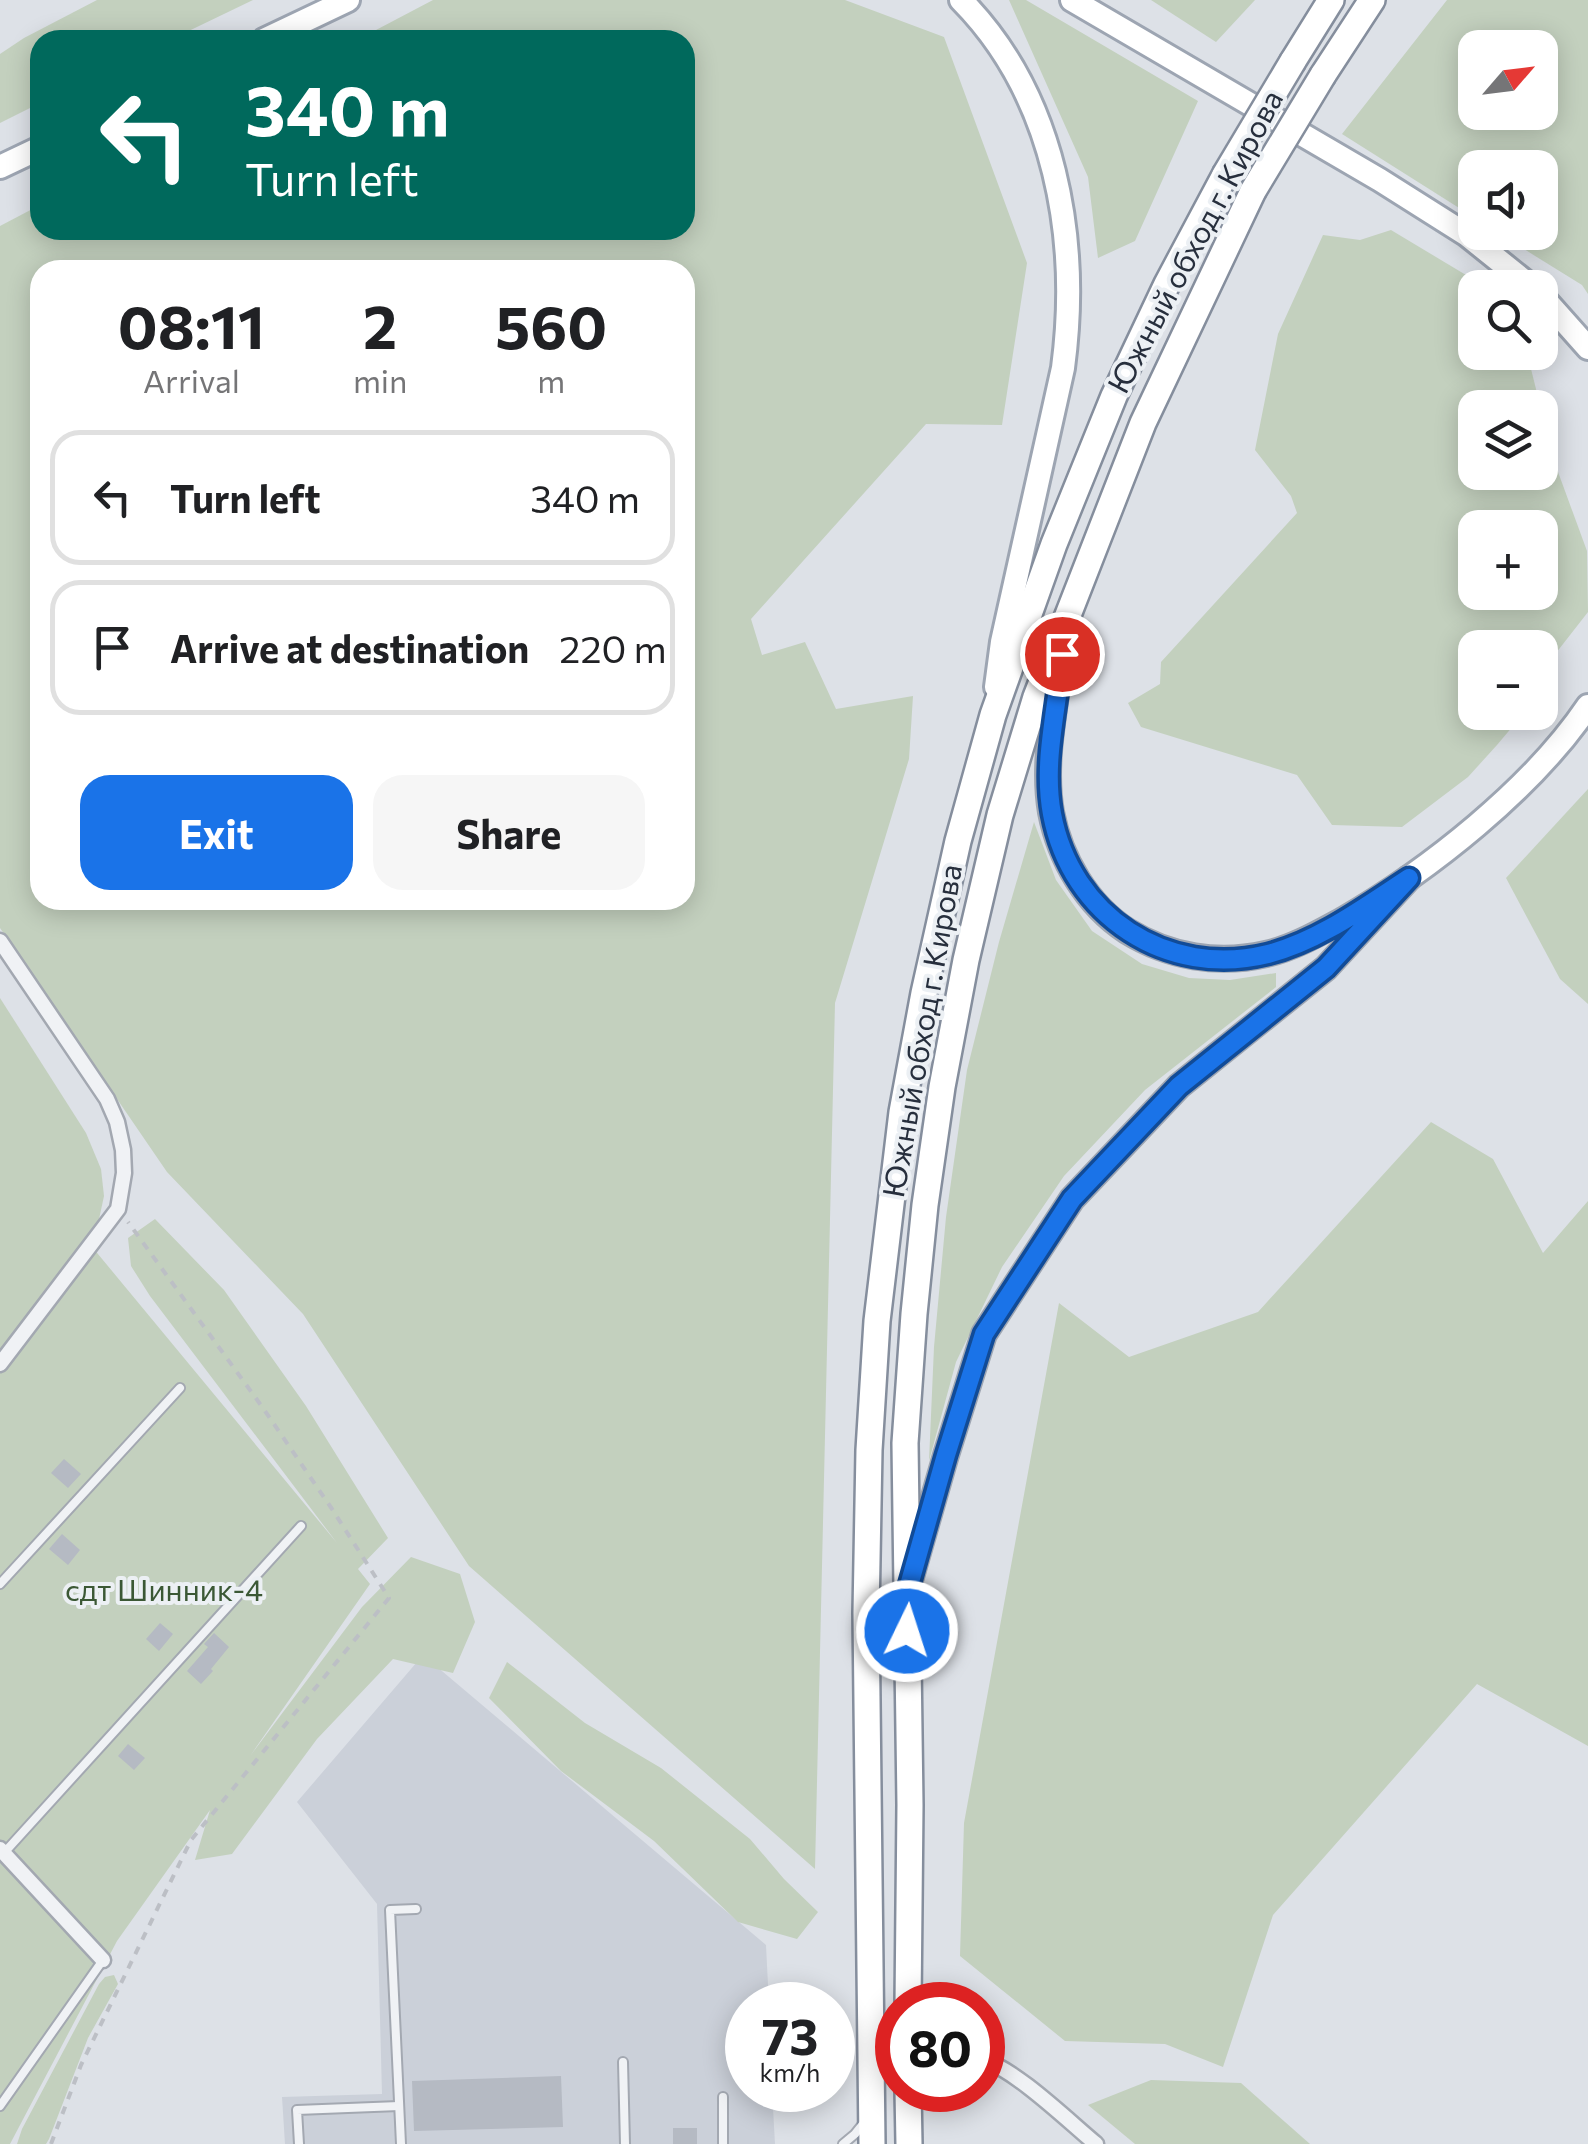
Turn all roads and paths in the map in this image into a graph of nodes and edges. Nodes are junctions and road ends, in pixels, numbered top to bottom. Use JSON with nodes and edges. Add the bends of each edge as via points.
{"nodes":[{"id":1,"x":348,"y":0,"type":"edge"},
{"id":2,"x":961,"y":0,"type":"edge"},
{"id":3,"x":1072,"y":0,"type":"edge"},
{"id":4,"x":1331,"y":0,"type":"edge"},
{"id":5,"x":1372,"y":0,"type":"edge"},
{"id":6,"x":285,"y":30,"type":"edge"},
{"id":7,"x":30,"y":153,"type":"edge"},
{"id":8,"x":0,"y":167,"type":"edge"},
{"id":9,"x":1511,"y":270,"type":"edge"},
{"id":10,"x":1558,"y":314,"type":"edge"},
{"id":11,"x":1588,"y":348,"type":"edge"},
{"id":12,"x":1064,"y":630,"type":"junction"},
{"id":13,"x":1588,"y":706,"type":"edge"},
{"id":14,"x":993,"y":715,"type":"junction"},
{"id":15,"x":1409,"y":878,"type":"junction"},
{"id":16,"x":0,"y":941,"type":"edge"},
{"id":17,"x":118,"y":1209,"type":"junction"},
{"id":18,"x":0,"y":1364,"type":"edge"},
{"id":19,"x":180,"y":1388,"type":"dead end"},
{"id":20,"x":301,"y":1526,"type":"dead end"},
{"id":21,"x":0,"y":1584,"type":"edge"},
{"id":22,"x":906,"y":1596,"type":"junction"},
{"id":23,"x":1,"y":1853,"type":"edge"},
{"id":24,"x":416,"y":1909,"type":"dead end"},
{"id":25,"x":102,"y":1960,"type":"joint"},
{"id":26,"x":908,"y":1982,"type":"edge"},
{"id":27,"x":623,"y":2062,"type":"dead end"},
{"id":28,"x":1005,"y":2071,"type":"edge"},
{"id":29,"x":722,"y":2097,"type":"dead end"},
{"id":30,"x":0,"y":2106,"type":"edge"},
{"id":31,"x":400,"y":2106,"type":"junction"},
{"id":32,"x":871,"y":2112,"type":"junction"},
{"id":33,"x":908,"y":2112,"type":"edge"},
{"id":34,"x":51,"y":2144,"type":"edge"},
{"id":35,"x":298,"y":2144,"type":"edge"},
{"id":36,"x":401,"y":2144,"type":"edge"},
{"id":37,"x":625,"y":2144,"type":"edge"},
{"id":38,"x":723,"y":2144,"type":"edge"},
{"id":39,"x":844,"y":2144,"type":"edge"},
{"id":40,"x":872,"y":2144,"type":"edge"},
{"id":41,"x":909,"y":2144,"type":"edge"},
{"id":42,"x":1096,"y":2144,"type":"edge"}],
"edges":[{"from":1,"to":6,"type":"main road"},
{"from":2,"to":14,"type":"main road","via":[[1012,67],[1043,134],[1066,231],[1070,286],[1063,368],[1002,642]]},
{"from":3,"to":9,"type":"main road","via":[[1380,180]]},
{"from":4,"to":14,"type":"highway","name":"Южный обход г. Кирова","bridge":true,"via":[[1166,284],[1054,544]]},
{"from":5,"to":12,"type":"highway","name":"Южный обход г. Кирова","bridge":true,"via":[[1253,191],[1143,423]]},
{"from":7,"to":8,"type":"main road"},
{"from":10,"to":11,"type":"main road"},
{"from":12,"to":15,"type":"main road","via":[[1050,749],[1052,816],[1082,888],[1115,923],[1158,948],[1242,958],[1324,930]]},
{"from":12,"to":22,"type":"highway","name":"Южный обход г. Кирова","via":[[1000,814],[942,1087],[914,1314],[905,1443]]},
{"from":13,"to":15,"type":"main road","via":[[1516,790]]},
{"from":14,"to":32,"type":"highway","name":"Южный обход г. Кирова","via":[[924,993],[877,1321],[866,1613]]},
{"from":15,"to":22,"type":"main road","via":[[1326,968],[1179,1086],[1072,1199],[984,1334]]},
{"from":16,"to":17,"type":"street","via":[[108,1099],[124,1150]]},
{"from":17,"to":18,"type":"street"},
{"from":17,"to":34,"type":"path","via":[[263,1408],[388,1598],[191,1840],[81,2065]]},
{"from":19,"to":21,"type":"lane"},
{"from":20,"to":23,"type":"lane"},
{"from":22,"to":26,"type":"highway","name":"Южный обход г. Кирова"},
{"from":23,"to":25,"type":"street"},
{"from":24,"to":31,"type":"lane","via":[[390,1910]]},
{"from":25,"to":30,"type":"lane"},
{"from":27,"to":37,"type":"lane"},
{"from":28,"to":42,"type":"street"},
{"from":29,"to":38,"type":"lane"},
{"from":31,"to":35,"type":"lane","via":[[298,2110]]},
{"from":31,"to":36,"type":"lane"},
{"from":32,"to":39,"type":"lane"},
{"from":32,"to":40,"type":"highway","name":"Южный обход г. Кирова"},
{"from":33,"to":41,"type":"highway"}]}
